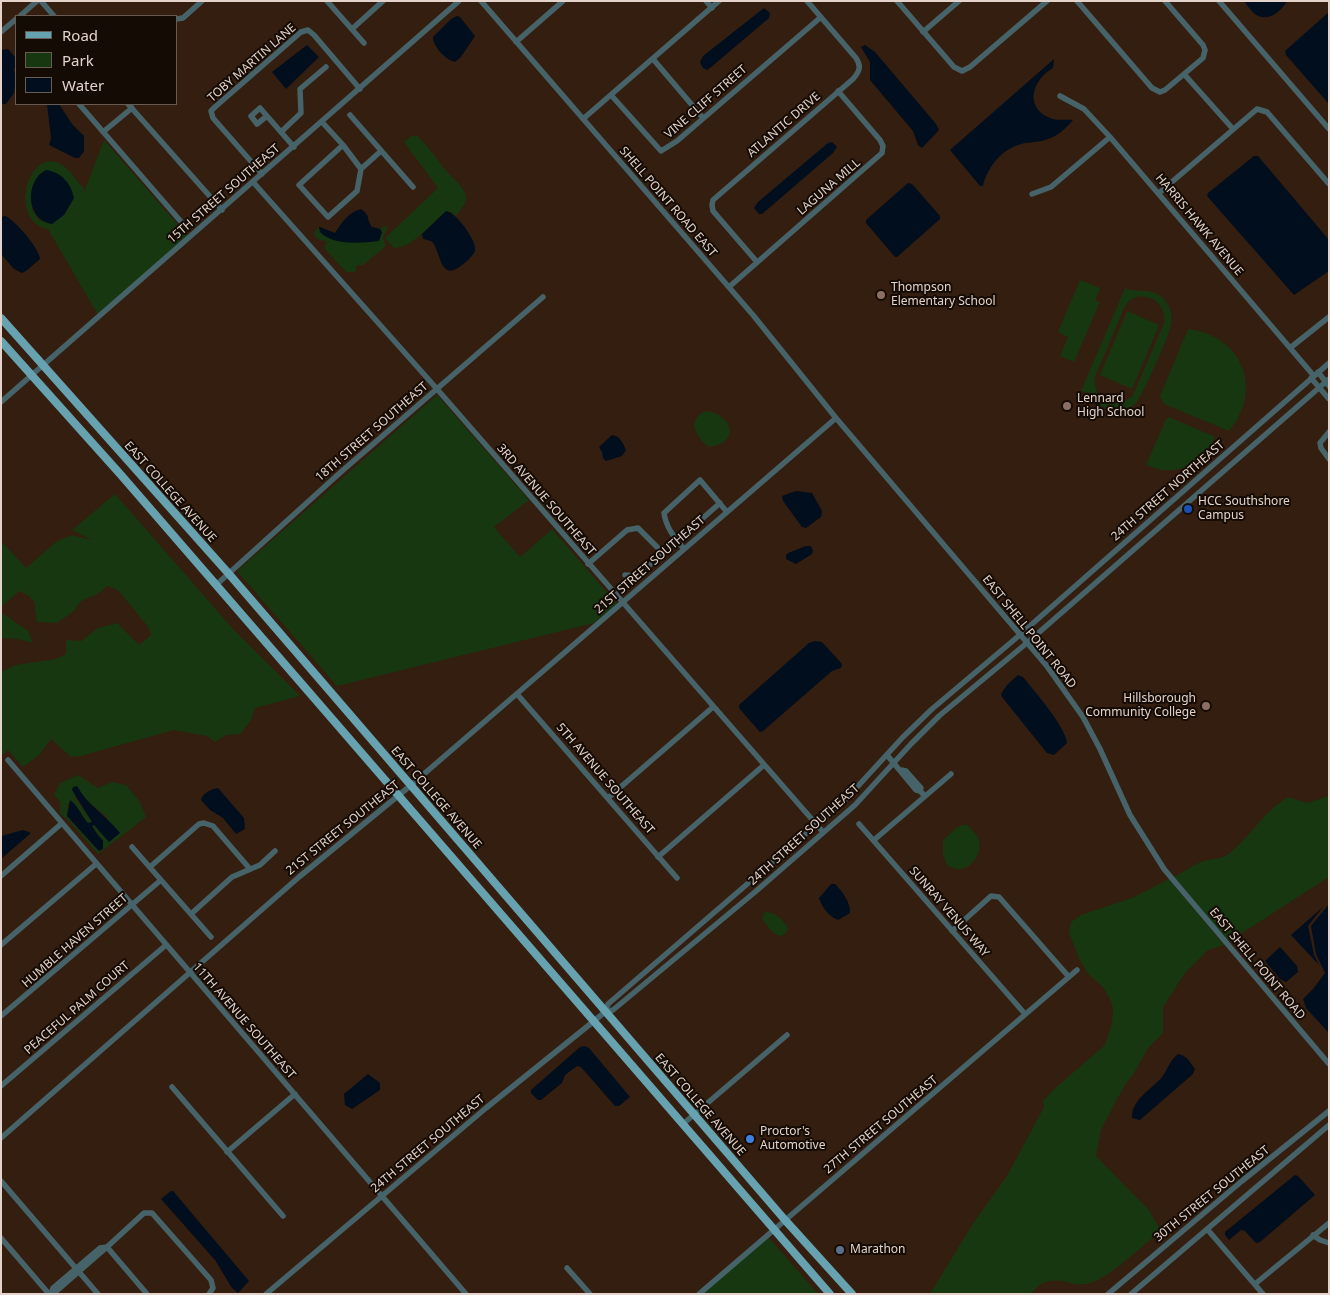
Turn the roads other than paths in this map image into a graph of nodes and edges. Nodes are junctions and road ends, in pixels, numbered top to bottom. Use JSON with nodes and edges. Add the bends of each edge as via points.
{"nodes":[{"id":1,"x":37,"y":1,"type":"edge"},
{"id":2,"x":41,"y":1,"type":"edge"},
{"id":3,"x":202,"y":1,"type":"edge"},
{"id":4,"x":327,"y":1,"type":"edge"},
{"id":5,"x":383,"y":1,"type":"edge"},
{"id":6,"x":459,"y":1,"type":"edge"},
{"id":7,"x":481,"y":1,"type":"edge"},
{"id":8,"x":563,"y":1,"type":"edge"},
{"id":9,"x":706,"y":1,"type":"edge"},
{"id":10,"x":719,"y":1,"type":"edge"},
{"id":11,"x":807,"y":1,"type":"edge"},
{"id":12,"x":897,"y":1,"type":"edge"},
{"id":13,"x":959,"y":1,"type":"edge"},
{"id":14,"x":1046,"y":1,"type":"edge"},
{"id":15,"x":1077,"y":1,"type":"edge"},
{"id":16,"x":1165,"y":1,"type":"edge"},
{"id":17,"x":1219,"y":1,"type":"edge"},
{"id":18,"x":712,"y":8,"type":"junction"},
{"id":19,"x":21,"y":15,"type":"edge"},
{"id":20,"x":53,"y":15,"type":"edge"},
{"id":21,"x":820,"y":17,"type":"junction"},
{"id":22,"x":178,"y":19,"type":"edge"},
{"id":23,"x":15,"y":20,"type":"edge"},
{"id":24,"x":352,"y":29,"type":"junction"},
{"id":25,"x":1,"y":32,"type":"edge"},
{"id":26,"x":923,"y":32,"type":"junction"},
{"id":27,"x":516,"y":42,"type":"junction"},
{"id":28,"x":364,"y":43,"type":"dead end"},
{"id":29,"x":652,"y":59,"type":"junction"},
{"id":30,"x":326,"y":67,"type":"dead end"},
{"id":31,"x":1184,"y":74,"type":"junction"},
{"id":32,"x":360,"y":89,"type":"junction"},
{"id":33,"x":838,"y":92,"type":"junction"},
{"id":34,"x":611,"y":95,"type":"junction"},
{"id":35,"x":1060,"y":96,"type":"dead end"},
{"id":36,"x":80,"y":105,"type":"edge"},
{"id":37,"x":130,"y":106,"type":"edge"},
{"id":38,"x":267,"y":116,"type":"junction"},
{"id":39,"x":350,"y":116,"type":"dead end"},
{"id":40,"x":703,"y":118,"type":"junction"},
{"id":41,"x":583,"y":119,"type":"junction"},
{"id":42,"x":322,"y":122,"type":"junction"},
{"id":43,"x":1233,"y":129,"type":"junction"},
{"id":44,"x":1329,"y":129,"type":"edge"},
{"id":45,"x":103,"y":132,"type":"junction"},
{"id":46,"x":281,"y":132,"type":"junction"},
{"id":47,"x":1110,"y":138,"type":"junction"},
{"id":48,"x":343,"y":145,"type":"junction"},
{"id":49,"x":294,"y":147,"type":"junction"},
{"id":50,"x":381,"y":151,"type":"junction"},
{"id":51,"x":361,"y":169,"type":"junction"},
{"id":52,"x":262,"y":174,"type":"junction"},
{"id":53,"x":252,"y":182,"type":"junction"},
{"id":54,"x":1329,"y":184,"type":"edge"},
{"id":55,"x":413,"y":187,"type":"dead end"},
{"id":56,"x":1159,"y":193,"type":"junction"},
{"id":57,"x":1032,"y":194,"type":"dead end"},
{"id":58,"x":222,"y":210,"type":"junction"},
{"id":59,"x":183,"y":224,"type":"dead end"},
{"id":60,"x":757,"y":262,"type":"junction"},
{"id":61,"x":729,"y":288,"type":"junction"},
{"id":62,"x":543,"y":297,"type":"dead end"},
{"id":63,"x":1329,"y":317,"type":"edge"},
{"id":64,"x":1,"y":318,"type":"edge"},
{"id":65,"x":1,"y":341,"type":"edge"},
{"id":66,"x":1290,"y":348,"type":"junction"},
{"id":67,"x":1329,"y":363,"type":"edge"},
{"id":68,"x":43,"y":366,"type":"junction"},
{"id":69,"x":1314,"y":375,"type":"junction"},
{"id":70,"x":31,"y":376,"type":"junction"},
{"id":71,"x":1328,"y":382,"type":"edge"},
{"id":72,"x":1319,"y":388,"type":"junction"},
{"id":73,"x":437,"y":389,"type":"junction"},
{"id":74,"x":1329,"y":399,"type":"edge"},
{"id":75,"x":1,"y":402,"type":"edge"},
{"id":76,"x":836,"y":418,"type":"junction"},
{"id":77,"x":1329,"y":432,"type":"edge"},
{"id":78,"x":1329,"y":459,"type":"edge"},
{"id":79,"x":720,"y":503,"type":"junction"},
{"id":80,"x":727,"y":512,"type":"junction"},
{"id":81,"x":703,"y":518,"type":"dead end"},
{"id":82,"x":684,"y":549,"type":"junction"},
{"id":83,"x":588,"y":564,"type":"junction"},
{"id":84,"x":229,"y":574,"type":"junction"},
{"id":85,"x":625,"y":575,"type":"dead end"},
{"id":86,"x":637,"y":576,"type":"junction"},
{"id":87,"x":644,"y":584,"type":"junction"},
{"id":88,"x":216,"y":585,"type":"junction"},
{"id":89,"x":622,"y":602,"type":"junction"},
{"id":90,"x":1020,"y":634,"type":"junction"},
{"id":91,"x":1028,"y":642,"type":"junction"},
{"id":92,"x":517,"y":694,"type":"junction"},
{"id":93,"x":713,"y":707,"type":"junction"},
{"id":94,"x":887,"y":755,"type":"junction"},
{"id":95,"x":8,"y":760,"type":"dead end"},
{"id":96,"x":894,"y":763,"type":"junction"},
{"id":97,"x":764,"y":765,"type":"junction"},
{"id":98,"x":950,"y":774,"type":"dead end"},
{"id":99,"x":410,"y":786,"type":"junction"},
{"id":100,"x":922,"y":794,"type":"junction"},
{"id":101,"x":399,"y":796,"type":"junction"},
{"id":102,"x":608,"y":798,"type":"junction"},
{"id":103,"x":61,"y":824,"type":"junction"},
{"id":104,"x":816,"y":824,"type":"junction"},
{"id":105,"x":859,"y":824,"type":"dead end"},
{"id":106,"x":823,"y":832,"type":"junction"},
{"id":107,"x":874,"y":840,"type":"junction"},
{"id":108,"x":132,"y":848,"type":"dead end"},
{"id":109,"x":276,"y":851,"type":"dead end"},
{"id":110,"x":658,"y":857,"type":"junction"},
{"id":111,"x":96,"y":864,"type":"junction"},
{"id":112,"x":150,"y":867,"type":"junction"},
{"id":113,"x":250,"y":869,"type":"junction"},
{"id":114,"x":1,"y":876,"type":"edge"},
{"id":115,"x":677,"y":878,"type":"dead end"},
{"id":116,"x":160,"y":880,"type":"junction"},
{"id":117,"x":131,"y":905,"type":"junction"},
{"id":118,"x":191,"y":914,"type":"junction"},
{"id":119,"x":952,"y":931,"type":"junction"},
{"id":120,"x":210,"y":937,"type":"dead end"},
{"id":121,"x":1,"y":945,"type":"edge"},
{"id":122,"x":166,"y":945,"type":"junction"},
{"id":123,"x":1077,"y":970,"type":"dead end"},
{"id":124,"x":189,"y":972,"type":"junction"},
{"id":125,"x":1069,"y":977,"type":"junction"},
{"id":126,"x":605,"y":1012,"type":"junction"},
{"id":127,"x":1024,"y":1014,"type":"junction"},
{"id":128,"x":1,"y":1016,"type":"edge"},
{"id":129,"x":594,"y":1021,"type":"junction"},
{"id":130,"x":787,"y":1035,"type":"dead end"},
{"id":131,"x":1329,"y":1064,"type":"edge"},
{"id":132,"x":1,"y":1086,"type":"edge"},
{"id":133,"x":172,"y":1087,"type":"dead end"},
{"id":134,"x":295,"y":1094,"type":"junction"},
{"id":135,"x":1329,"y":1111,"type":"edge"},
{"id":136,"x":694,"y":1115,"type":"junction"},
{"id":137,"x":683,"y":1124,"type":"junction"},
{"id":138,"x":1329,"y":1125,"type":"edge"},
{"id":139,"x":1,"y":1138,"type":"edge"},
{"id":140,"x":227,"y":1152,"type":"junction"},
{"id":141,"x":1,"y":1181,"type":"edge"},
{"id":142,"x":382,"y":1195,"type":"junction"},
{"id":143,"x":283,"y":1216,"type":"dead end"},
{"id":144,"x":784,"y":1220,"type":"junction"},
{"id":145,"x":1329,"y":1223,"type":"edge"},
{"id":146,"x":774,"y":1229,"type":"junction"},
{"id":147,"x":1207,"y":1229,"type":"junction"},
{"id":148,"x":1313,"y":1235,"type":"junction"},
{"id":149,"x":1,"y":1238,"type":"edge"},
{"id":150,"x":1329,"y":1244,"type":"edge"},
{"id":151,"x":107,"y":1247,"type":"junction"},
{"id":152,"x":567,"y":1268,"type":"dead end"},
{"id":153,"x":78,"y":1270,"type":"junction"},
{"id":154,"x":1255,"y":1284,"type":"junction"},
{"id":155,"x":51,"y":1294,"type":"edge"},
{"id":156,"x":98,"y":1294,"type":"edge"},
{"id":157,"x":147,"y":1294,"type":"edge"},
{"id":158,"x":209,"y":1294,"type":"edge"},
{"id":159,"x":266,"y":1294,"type":"edge"},
{"id":160,"x":466,"y":1294,"type":"edge"},
{"id":161,"x":590,"y":1294,"type":"edge"},
{"id":162,"x":699,"y":1294,"type":"edge"},
{"id":163,"x":830,"y":1294,"type":"edge"},
{"id":164,"x":852,"y":1294,"type":"edge"},
{"id":165,"x":1108,"y":1294,"type":"edge"},
{"id":166,"x":1131,"y":1294,"type":"edge"},
{"id":167,"x":1264,"y":1294,"type":"edge"}],
"edges":[{"from":1,"to":19,"type":"street"},
{"from":2,"to":20,"type":"street"},
{"from":3,"to":22,"type":"street"},
{"from":4,"to":24,"type":"street"},
{"from":5,"to":24,"type":"street"},
{"from":6,"to":32,"type":"street","name":"15TH STREET SOUTHEAST"},
{"from":7,"to":27,"type":"street","name":"SHELL POINT ROAD EAST"},
{"from":8,"to":27,"type":"street"},
{"from":9,"to":18,"type":"street"},
{"from":10,"to":18,"type":"street"},
{"from":11,"to":21,"type":"street","name":"ATLANTIC DRIVE"},
{"from":12,"to":26,"type":"street"},
{"from":13,"to":26,"type":"street"},
{"from":14,"to":26,"type":"street","via":[[962,71],[954,67]]},
{"from":15,"to":31,"type":"street","via":[[1155,90],[1165,90]]},
{"from":16,"to":31,"type":"street","via":[[1205,50],[1202,58]]},
{"from":17,"to":44,"type":"street"},
{"from":18,"to":29,"type":"street"},
{"from":21,"to":33,"type":"street","name":"ATLANTIC DRIVE","via":[[859,62],[858,73]]},
{"from":21,"to":40,"type":"street","name":"VINE CLIFF STREET"},
{"from":23,"to":25,"type":"street"},
{"from":24,"to":28,"type":"street"},
{"from":27,"to":41,"type":"street","name":"SHELL POINT ROAD EAST"},
{"from":29,"to":34,"type":"street"},
{"from":29,"to":40,"type":"street"},
{"from":30,"to":46,"type":"street","via":[[300,89],[301,113]]},
{"from":31,"to":43,"type":"street"},
{"from":32,"to":42,"type":"street","name":"15TH STREET SOUTHEAST"},
{"from":32,"to":52,"type":"street","name":"TOBY MARTIN LANE","via":[[308,30],[301,32],[265,63],[211,111],[213,118]]},
{"from":33,"to":60,"type":"street","name":"ATLANTIC DRIVE","via":[[714,200],[713,212]]},
{"from":33,"to":60,"type":"street","name":"LAGUNA MILL","via":[[880,140],[882,153]]},
{"from":34,"to":40,"type":"street","name":"VINE CLIFF STREET","via":[[661,151]]},
{"from":34,"to":41,"type":"street"},
{"from":35,"to":47,"type":"street","name":"HARRIS HAWK AVENUE","via":[[1084,109]]},
{"from":36,"to":45,"type":"street"},
{"from":37,"to":45,"type":"street"},
{"from":37,"to":58,"type":"street"},
{"from":38,"to":38,"type":"street","via":[[260,108],[251,116],[257,124]]},
{"from":38,"to":46,"type":"street"},
{"from":39,"to":50,"type":"street"},
{"from":41,"to":61,"type":"street","name":"SHELL POINT ROAD EAST"},
{"from":42,"to":48,"type":"street"},
{"from":42,"to":49,"type":"street","name":"15TH STREET SOUTHEAST"},
{"from":43,"to":54,"type":"street","via":[[1257,109],[1267,112]]},
{"from":43,"to":56,"type":"street"},
{"from":45,"to":59,"type":"street"},
{"from":46,"to":49,"type":"street"},
{"from":47,"to":56,"type":"street","name":"HARRIS HAWK AVENUE"},
{"from":47,"to":57,"type":"street","via":[[1051,187]]},
{"from":48,"to":51,"type":"street"},
{"from":48,"to":51,"type":"street","via":[[299,185],[328,217],[357,191]]},
{"from":49,"to":52,"type":"street","name":"15TH STREET SOUTHEAST"},
{"from":50,"to":51,"type":"street"},
{"from":50,"to":55,"type":"street"},
{"from":52,"to":53,"type":"street","name":"15TH STREET SOUTHEAST"},
{"from":53,"to":58,"type":"street","name":"15TH STREET SOUTHEAST"},
{"from":53,"to":73,"type":"street","name":"3RD AVENUE SOUTHEAST"},
{"from":56,"to":66,"type":"street","name":"HARRIS HAWK AVENUE"},
{"from":58,"to":68,"type":"street","name":"15TH STREET SOUTHEAST"},
{"from":60,"to":61,"type":"street","name":"LAGUNA MILL"},
{"from":61,"to":76,"type":"street","name":"SHELL POINT ROAD EAST"},
{"from":62,"to":73,"type":"street","name":"18TH STREET SOUTHEAST"},
{"from":63,"to":66,"type":"street"},
{"from":64,"to":68,"type":"main road","name":"EAST COLLEGE AVENUE"},
{"from":65,"to":70,"type":"main road","name":"EAST COLLEGE AVENUE"},
{"from":66,"to":69,"type":"street","name":"HARRIS HAWK AVENUE"},
{"from":67,"to":69,"type":"street","name":"24TH STREET NORTHEAST"},
{"from":68,"to":70,"type":"street","name":"15TH STREET SOUTHEAST"},
{"from":68,"to":84,"type":"main road","name":"EAST COLLEGE AVENUE"},
{"from":69,"to":71,"type":"street"},
{"from":69,"to":72,"type":"street"},
{"from":69,"to":90,"type":"street","name":"24TH STREET NORTHEAST"},
{"from":70,"to":75,"type":"street","name":"15TH STREET SOUTHEAST"},
{"from":70,"to":88,"type":"main road","name":"EAST COLLEGE AVENUE"},
{"from":71,"to":72,"type":"street","name":"24TH STREET NORTHEAST"},
{"from":72,"to":74,"type":"street"},
{"from":72,"to":91,"type":"street","name":"24TH STREET NORTHEAST"},
{"from":73,"to":83,"type":"street","name":"3RD AVENUE SOUTHEAST"},
{"from":73,"to":84,"type":"street","name":"18TH STREET SOUTHEAST"},
{"from":76,"to":80,"type":"street","name":"21ST STREET SOUTHEAST"},
{"from":76,"to":90,"type":"street","name":"EAST SHELL POINT ROAD"},
{"from":77,"to":78,"type":"street","via":[[1320,443]]},
{"from":79,"to":80,"type":"street"},
{"from":79,"to":81,"type":"street"},
{"from":79,"to":82,"type":"street","via":[[700,480],[664,513],[671,532]]},
{"from":80,"to":82,"type":"street","name":"21ST STREET SOUTHEAST"},
{"from":82,"to":87,"type":"street","name":"21ST STREET SOUTHEAST"},
{"from":83,"to":86,"type":"street","via":[[627,530],[638,528],[662,553]]},
{"from":83,"to":89,"type":"street","name":"3RD AVENUE SOUTHEAST"},
{"from":84,"to":88,"type":"street","name":"18TH STREET SOUTHEAST"},
{"from":84,"to":99,"type":"main road","name":"EAST COLLEGE AVENUE"},
{"from":85,"to":86,"type":"street"},
{"from":86,"to":87,"type":"street"},
{"from":87,"to":89,"type":"street","name":"21ST STREET SOUTHEAST"},
{"from":88,"to":101,"type":"main road","name":"EAST COLLEGE AVENUE"},
{"from":89,"to":92,"type":"street","name":"21ST STREET SOUTHEAST"},
{"from":89,"to":93,"type":"street","name":"3RD AVENUE SOUTHEAST"},
{"from":90,"to":91,"type":"street","name":"EAST SHELL POINT ROAD"},
{"from":90,"to":94,"type":"street","name":"24TH STREET SOUTHEAST","via":[[932,709]]},
{"from":91,"to":96,"type":"street","name":"24TH STREET SOUTHEAST","via":[[939,716]]},
{"from":91,"to":131,"type":"street","name":"EAST SHELL POINT ROAD","via":[[1083,717],[1130,815],[1164,869]]},
{"from":92,"to":99,"type":"street","name":"21ST STREET SOUTHEAST"},
{"from":92,"to":102,"type":"street","name":"5TH AVENUE SOUTHEAST"},
{"from":93,"to":97,"type":"street","name":"3RD AVENUE SOUTHEAST"},
{"from":93,"to":102,"type":"street"},
{"from":94,"to":96,"type":"street"},
{"from":94,"to":104,"type":"street","name":"24TH STREET SOUTHEAST","via":[[847,798]]},
{"from":95,"to":103,"type":"street","name":"11TH AVENUE SOUTHEAST"},
{"from":96,"to":100,"type":"street","via":[[906,771],[921,788]]},
{"from":96,"to":106,"type":"street","name":"24TH STREET SOUTHEAST","via":[[855,805]]},
{"from":97,"to":104,"type":"street","name":"3RD AVENUE SOUTHEAST"},
{"from":97,"to":110,"type":"street"},
{"from":98,"to":100,"type":"street"},
{"from":99,"to":101,"type":"street","name":"21ST STREET SOUTHEAST"},
{"from":99,"to":126,"type":"main road","name":"EAST COLLEGE AVENUE"},
{"from":100,"to":107,"type":"street"},
{"from":101,"to":124,"type":"street","name":"21ST STREET SOUTHEAST"},
{"from":101,"to":129,"type":"main road","name":"EAST COLLEGE AVENUE"},
{"from":102,"to":110,"type":"street","name":"5TH AVENUE SOUTHEAST"},
{"from":103,"to":111,"type":"street","name":"11TH AVENUE SOUTHEAST"},
{"from":103,"to":114,"type":"street"},
{"from":104,"to":106,"type":"street","name":"3RD AVENUE SOUTHEAST"},
{"from":104,"to":126,"type":"street","name":"24TH STREET SOUTHEAST","via":[[608,1004]]},
{"from":105,"to":107,"type":"street","name":"SUNRAY VENUS WAY"},
{"from":106,"to":126,"type":"street","name":"24TH STREET SOUTHEAST","via":[[616,1008]]},
{"from":107,"to":119,"type":"street","name":"SUNRAY VENUS WAY"},
{"from":108,"to":112,"type":"street"},
{"from":109,"to":113,"type":"street"},
{"from":110,"to":115,"type":"street","name":"5TH AVENUE SOUTHEAST"},
{"from":111,"to":117,"type":"street","name":"11TH AVENUE SOUTHEAST"},
{"from":111,"to":121,"type":"street"},
{"from":112,"to":113,"type":"street","via":[[204,822],[213,826]]},
{"from":112,"to":116,"type":"street"},
{"from":113,"to":118,"type":"street","via":[[232,877]]},
{"from":116,"to":117,"type":"street","name":"HUMBLE HAVEN STREET"},
{"from":116,"to":118,"type":"street"},
{"from":117,"to":122,"type":"street","name":"11TH AVENUE SOUTHEAST"},
{"from":117,"to":128,"type":"street","name":"HUMBLE HAVEN STREET"},
{"from":118,"to":120,"type":"street"},
{"from":119,"to":125,"type":"street","via":[[991,896],[999,897]]},
{"from":119,"to":127,"type":"street","name":"SUNRAY VENUS WAY"},
{"from":122,"to":124,"type":"street","name":"11TH AVENUE SOUTHEAST"},
{"from":122,"to":132,"type":"street","name":"PEACEFUL PALM COURT"},
{"from":123,"to":125,"type":"street","name":"27TH STREET SOUTHEAST"},
{"from":124,"to":134,"type":"street","name":"11TH AVENUE SOUTHEAST"},
{"from":124,"to":139,"type":"street","name":"21ST STREET SOUTHEAST"},
{"from":125,"to":127,"type":"street","name":"27TH STREET SOUTHEAST"},
{"from":126,"to":129,"type":"street","name":"24TH STREET SOUTHEAST"},
{"from":126,"to":136,"type":"main road","name":"EAST COLLEGE AVENUE"},
{"from":127,"to":144,"type":"street","name":"27TH STREET SOUTHEAST"},
{"from":129,"to":137,"type":"main road","name":"EAST COLLEGE AVENUE"},
{"from":129,"to":142,"type":"street","name":"24TH STREET SOUTHEAST"},
{"from":130,"to":136,"type":"street"},
{"from":133,"to":140,"type":"street"},
{"from":134,"to":140,"type":"street"},
{"from":134,"to":142,"type":"street","name":"11TH AVENUE SOUTHEAST"},
{"from":135,"to":165,"type":"street","name":"30TH STREET SOUTHEAST"},
{"from":136,"to":137,"type":"street"},
{"from":136,"to":144,"type":"main road","name":"EAST COLLEGE AVENUE"},
{"from":137,"to":146,"type":"main road","name":"EAST COLLEGE AVENUE"},
{"from":138,"to":147,"type":"street","name":"30TH STREET SOUTHEAST"},
{"from":140,"to":143,"type":"street"},
{"from":141,"to":153,"type":"street"},
{"from":142,"to":159,"type":"street","name":"24TH STREET SOUTHEAST"},
{"from":142,"to":160,"type":"street","name":"11TH AVENUE SOUTHEAST"},
{"from":144,"to":146,"type":"street","name":"27TH STREET SOUTHEAST"},
{"from":144,"to":164,"type":"main road","name":"EAST COLLEGE AVENUE"},
{"from":145,"to":148,"type":"street"},
{"from":146,"to":162,"type":"street","name":"27TH STREET SOUTHEAST"},
{"from":146,"to":163,"type":"main road","name":"EAST COLLEGE AVENUE"},
{"from":147,"to":154,"type":"street"},
{"from":147,"to":166,"type":"street","name":"30TH STREET SOUTHEAST"},
{"from":148,"to":150,"type":"street"},
{"from":148,"to":154,"type":"street"},
{"from":149,"to":155,"type":"street"},
{"from":151,"to":153,"type":"street"},
{"from":151,"to":157,"type":"street"},
{"from":151,"to":158,"type":"street","via":[[144,1214],[152,1213],[211,1280],[213,1288]]},
{"from":152,"to":161,"type":"street"},
{"from":153,"to":155,"type":"street"},
{"from":153,"to":156,"type":"street"},
{"from":154,"to":167,"type":"street"}]}
